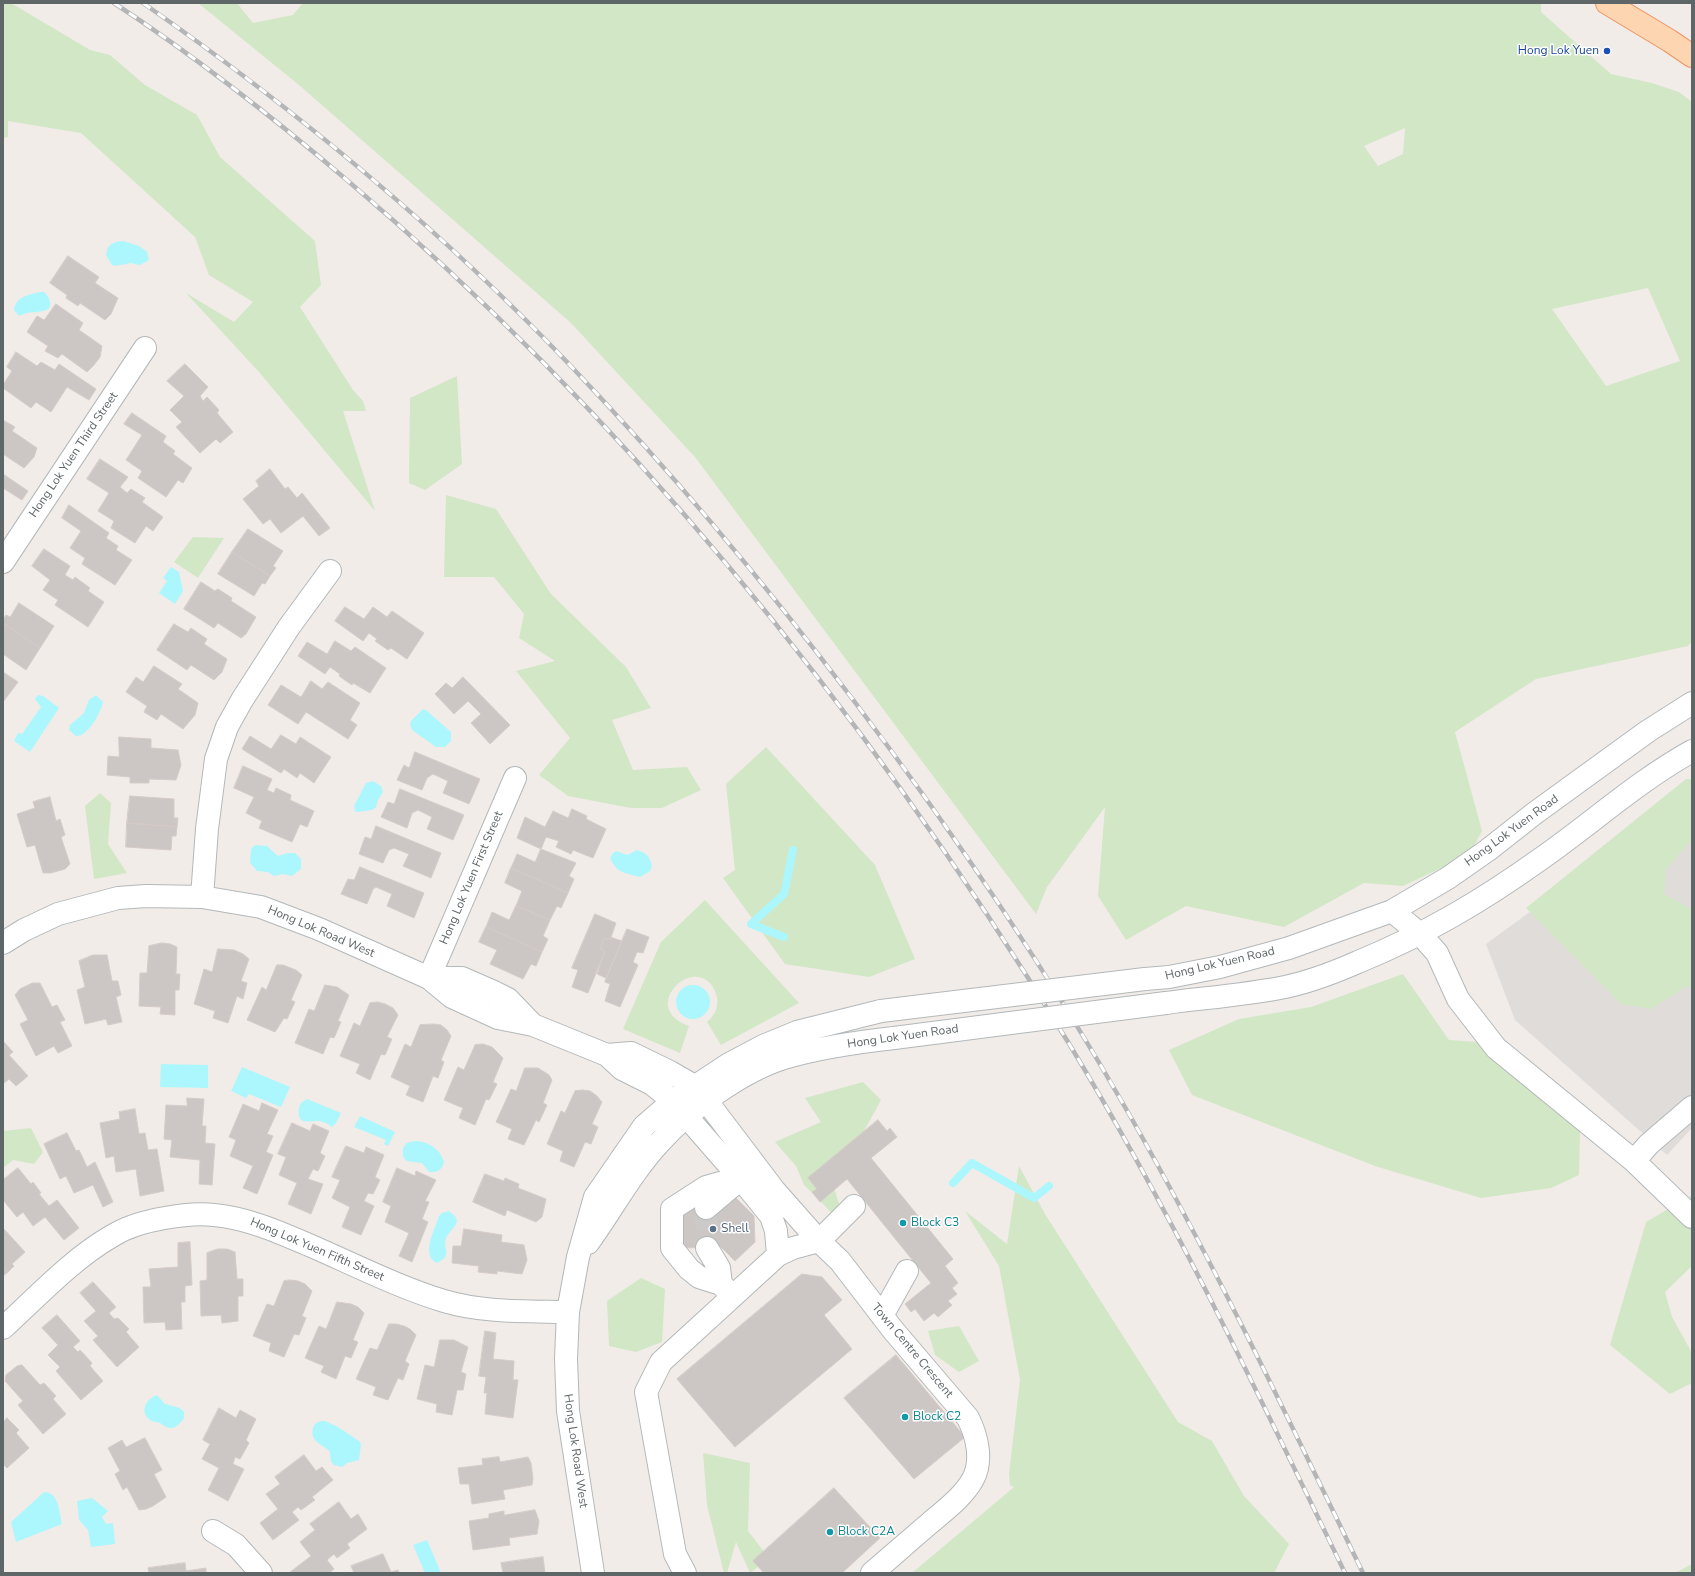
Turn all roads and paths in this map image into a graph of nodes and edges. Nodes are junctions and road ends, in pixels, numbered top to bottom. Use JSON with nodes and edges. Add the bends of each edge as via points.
{"nodes":[{"id":1,"x":1607,"y":3,"type":"edge"},
{"id":2,"x":1670,"y":41,"type":"junction"},
{"id":3,"x":1692,"y":48,"type":"edge"},
{"id":4,"x":1692,"y":56,"type":"edge"},
{"id":5,"x":145,"y":348,"type":"dead end"},
{"id":6,"x":3,"y":562,"type":"edge"},
{"id":7,"x":330,"y":571,"type":"dead end"},
{"id":8,"x":1692,"y":703,"type":"edge"},
{"id":9,"x":1692,"y":751,"type":"edge"},
{"id":10,"x":515,"y":778,"type":"dead end"},
{"id":11,"x":202,"y":897,"type":"junction"},
{"id":12,"x":1392,"y":911,"type":"junction"},
{"id":13,"x":1420,"y":934,"type":"junction"},
{"id":14,"x":3,"y":943,"type":"edge"},
{"id":15,"x":429,"y":978,"type":"junction"},
{"id":16,"x":607,"y":1055,"type":"junction"},
{"id":17,"x":701,"y":1095,"type":"junction"},
{"id":18,"x":1692,"y":1107,"type":"edge"},
{"id":19,"x":680,"y":1109,"type":"junction"},
{"id":20,"x":1634,"y":1161,"type":"junction"},
{"id":21,"x":736,"y":1183,"type":"junction"},
{"id":22,"x":854,"y":1206,"type":"dead end"},
{"id":23,"x":706,"y":1208,"type":"dead end"},
{"id":24,"x":1692,"y":1217,"type":"edge"},
{"id":25,"x":818,"y":1241,"type":"junction"},
{"id":26,"x":707,"y":1248,"type":"tunnel mouth"},
{"id":27,"x":778,"y":1255,"type":"junction"},
{"id":28,"x":907,"y":1271,"type":"dead end"},
{"id":29,"x":726,"y":1290,"type":"junction"},
{"id":30,"x":568,"y":1312,"type":"junction"},
{"id":31,"x":882,"y":1316,"type":"junction"},
{"id":32,"x":3,"y":1328,"type":"edge"},
{"id":33,"x":213,"y":1531,"type":"dead end"},
{"id":34,"x":261,"y":1573,"type":"edge"},
{"id":35,"x":593,"y":1573,"type":"edge"},
{"id":36,"x":686,"y":1573,"type":"edge"},
{"id":37,"x":872,"y":1573,"type":"edge"}],
"edges":[{"from":1,"to":2,"type":"main road"},
{"from":2,"to":3,"type":"main road"},
{"from":2,"to":4,"type":"main road"},
{"from":5,"to":6,"type":"street","name":"Hong Lok Yuen Third Street"},
{"from":7,"to":11,"type":"street","via":[[289,627],[242,700],[228,727],[216,759],[206,829]]},
{"from":8,"to":12,"type":"street","name":"Hong Lok Yuen Road","via":[[1648,731],[1448,878]]},
{"from":9,"to":13,"type":"street","name":"Hong Lok Yuen Road","via":[[1634,789],[1509,882]]},
{"from":10,"to":15,"type":"street","name":"Hong Lok Yuen First Street"},
{"from":11,"to":14,"type":"street","name":"Hong Lok Road West","via":[[118,898],[58,914]]},
{"from":11,"to":15,"type":"street","name":"Hong Lok Road West","via":[[261,907],[319,929]]},
{"from":12,"to":13,"type":"street"},
{"from":12,"to":17,"type":"street","name":"Hong Lok Yuen Road","bridge":true,"via":[[1289,948],[1220,967],[1169,977],[881,1011],[797,1032],[729,1064]]},
{"from":13,"to":17,"type":"street","name":"Hong Lok Yuen Road","bridge":true,"via":[[1306,982],[1280,988],[847,1044],[784,1058]]},
{"from":13,"to":20,"type":"street","via":[[1437,953],[1458,999],[1496,1048]]},
{"from":15,"to":16,"type":"street","name":"Hong Lok Road West","via":[[462,978],[508,1000],[533,1025]]},
{"from":16,"to":17,"type":"street","name":"Hong Lok Road West","via":[[631,1053],[670,1072]]},
{"from":16,"to":19,"type":"street","name":"Hong Lok Road West","via":[[622,1069],[652,1084]]},
{"from":17,"to":19,"type":"street","name":"Hong Lok Road West"},
{"from":17,"to":25,"type":"street","name":"Town Centre Crescent","via":[[774,1190]]},
{"from":18,"to":20,"type":"street","via":[[1649,1144]]},
{"from":19,"to":21,"type":"street"},
{"from":19,"to":30,"type":"street","name":"Hong Lok Road West","via":[[644,1126],[595,1197],[578,1257]]},
{"from":20,"to":24,"type":"street"},
{"from":21,"to":23,"type":"street"},
{"from":21,"to":27,"type":"street","via":[[771,1216],[776,1231]]},
{"from":21,"to":29,"type":"street","via":[[706,1186],[672,1210],[672,1248],[699,1277]]},
{"from":22,"to":25,"type":"street"},
{"from":25,"to":27,"type":"street"},
{"from":25,"to":31,"type":"street","name":"Town Centre Crescent","via":[[840,1261]]},
{"from":26,"to":29,"type":"street","via":[[719,1268]]},
{"from":27,"to":29,"type":"street"},
{"from":28,"to":31,"type":"street"},
{"from":29,"to":36,"type":"street","via":[[661,1362],[646,1392],[675,1554]]},
{"from":30,"to":32,"type":"street","name":"Hong Lok Yuen Fifth Street","via":[[505,1310],[445,1301],[401,1286],[282,1233],[244,1220],[214,1215],[181,1215],[146,1221],[113,1235],[83,1255]]},
{"from":30,"to":35,"type":"street","name":"Hong Lok Road West","via":[[568,1411]]},
{"from":31,"to":37,"type":"street","name":"Town Centre Crescent","via":[[968,1418],[978,1452],[973,1480],[952,1505]]},
{"from":33,"to":34,"type":"street","via":[[236,1545]]}]}
